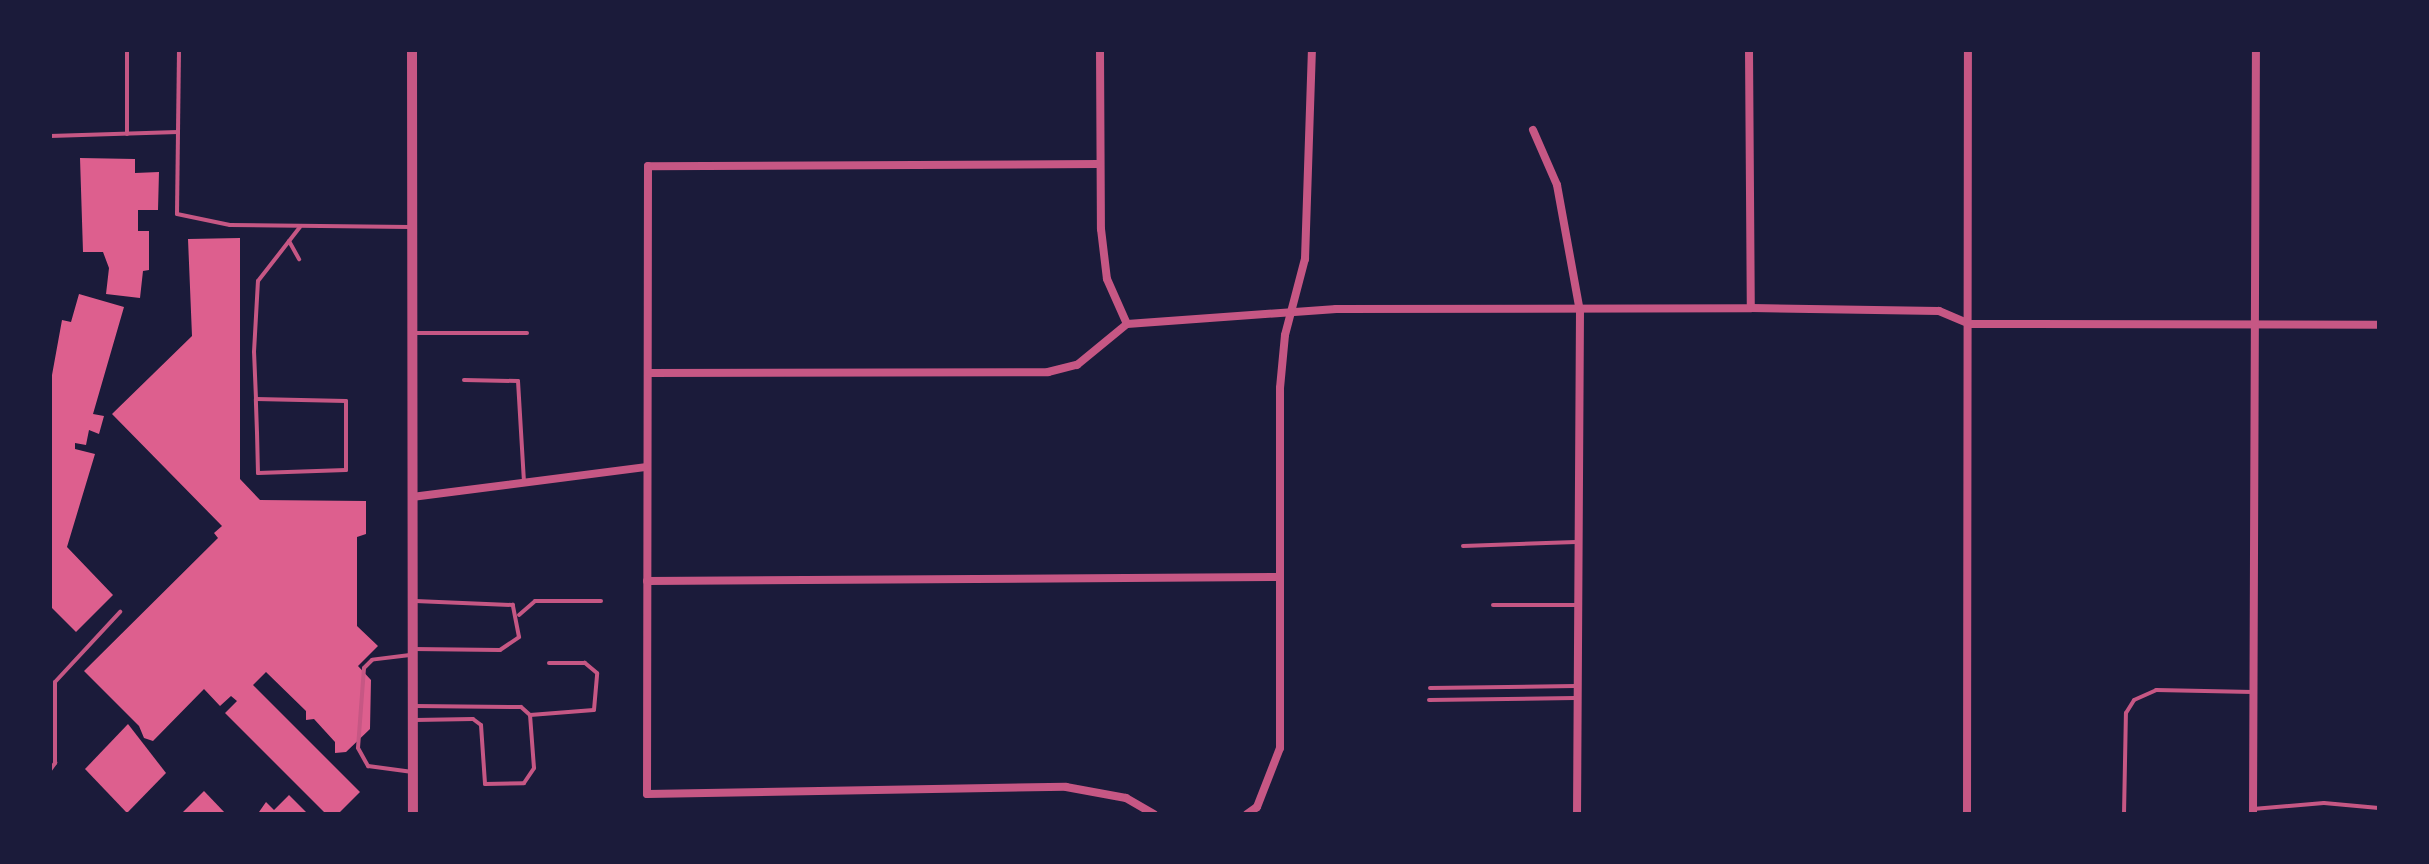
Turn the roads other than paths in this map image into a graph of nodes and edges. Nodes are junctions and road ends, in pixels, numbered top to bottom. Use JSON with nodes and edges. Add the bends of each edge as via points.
{"nodes":[{"id":1,"x":127,"y":50,"type":"edge"},
{"id":2,"x":179,"y":50,"type":"edge"},
{"id":3,"x":412,"y":50,"type":"edge"},
{"id":4,"x":1100,"y":50,"type":"edge"},
{"id":5,"x":1312,"y":50,"type":"edge"},
{"id":6,"x":1749,"y":50,"type":"edge"},
{"id":7,"x":1968,"y":50,"type":"edge"},
{"id":8,"x":2256,"y":50,"type":"edge"},
{"id":9,"x":1533,"y":130,"type":"dead end"},
{"id":10,"x":178,"y":132,"type":"junction"},
{"id":11,"x":127,"y":134,"type":"junction"},
{"id":12,"x":50,"y":136,"type":"edge"},
{"id":13,"x":1099,"y":164,"type":"junction"},
{"id":14,"x":300,"y":227,"type":"junction"},
{"id":15,"x":412,"y":227,"type":"junction"},
{"id":16,"x":289,"y":241,"type":"junction"},
{"id":17,"x":299,"y":259,"type":"dead end"},
{"id":18,"x":1751,"y":308,"type":"junction"},
{"id":19,"x":1290,"y":311,"type":"junction"},
{"id":20,"x":1580,"y":311,"type":"junction"},
{"id":21,"x":1127,"y":324,"type":"junction"},
{"id":22,"x":1969,"y":324,"type":"junction"},
{"id":23,"x":2257,"y":325,"type":"junction"},
{"id":24,"x":2379,"y":325,"type":"edge"},
{"id":25,"x":412,"y":333,"type":"junction"},
{"id":26,"x":527,"y":333,"type":"dead end"},
{"id":27,"x":648,"y":373,"type":"junction"},
{"id":28,"x":464,"y":380,"type":"dead end"},
{"id":29,"x":256,"y":399,"type":"junction"},
{"id":30,"x":645,"y":467,"type":"junction"},
{"id":31,"x":524,"y":482,"type":"junction"},
{"id":32,"x":412,"y":497,"type":"junction"},
{"id":33,"x":1579,"y":542,"type":"junction"},
{"id":34,"x":1463,"y":546,"type":"dead end"},
{"id":35,"x":1278,"y":577,"type":"junction"},
{"id":36,"x":647,"y":581,"type":"junction"},
{"id":37,"x":412,"y":601,"type":"junction"},
{"id":38,"x":601,"y":601,"type":"dead end"},
{"id":39,"x":1493,"y":605,"type":"dead end"},
{"id":40,"x":1578,"y":605,"type":"junction"},
{"id":41,"x":120,"y":612,"type":"dead end"},
{"id":42,"x":519,"y":615,"type":"junction"},
{"id":43,"x":413,"y":652,"type":"junction"},
{"id":44,"x":549,"y":663,"type":"dead end"},
{"id":45,"x":1578,"y":686,"type":"junction"},
{"id":46,"x":1430,"y":688,"type":"dead end"},
{"id":47,"x":2254,"y":692,"type":"junction"},
{"id":48,"x":1578,"y":698,"type":"junction"},
{"id":49,"x":1429,"y":700,"type":"dead end"},
{"id":50,"x":413,"y":706,"type":"junction"},
{"id":51,"x":530,"y":715,"type":"junction"},
{"id":52,"x":413,"y":720,"type":"junction"},
{"id":53,"x":50,"y":770,"type":"edge"},
{"id":54,"x":413,"y":772,"type":"junction"},
{"id":55,"x":2292,"y":806,"type":"junction"},
{"id":56,"x":2379,"y":808,"type":"edge"},
{"id":57,"x":2253,"y":812,"type":"edge"},
{"id":58,"x":413,"y":814,"type":"edge"},
{"id":59,"x":1154,"y":814,"type":"edge"},
{"id":60,"x":1247,"y":814,"type":"edge"},
{"id":61,"x":1577,"y":814,"type":"edge"},
{"id":62,"x":1967,"y":814,"type":"edge"},
{"id":63,"x":2124,"y":814,"type":"edge"},
{"id":64,"x":2292,"y":814,"type":"edge"}],
"edges":[{"from":1,"to":11,"type":"lane"},
{"from":2,"to":10,"type":"lane"},
{"from":3,"to":15,"type":"street"},
{"from":4,"to":13,"type":"street"},
{"from":5,"to":19,"type":"street","via":[[1305,259]]},
{"from":6,"to":18,"type":"street"},
{"from":7,"to":22,"type":"street"},
{"from":8,"to":23,"type":"street"},
{"from":9,"to":20,"type":"street","via":[[1557,185]]},
{"from":10,"to":11,"type":"lane"},
{"from":10,"to":14,"type":"lane","via":[[177,214],[193,221]]},
{"from":11,"to":12,"type":"lane"},
{"from":13,"to":21,"type":"street","via":[[1107,279]]},
{"from":13,"to":27,"type":"street","via":[[648,166]]},
{"from":14,"to":15,"type":"lane"},
{"from":14,"to":16,"type":"lane"},
{"from":15,"to":25,"type":"street"},
{"from":16,"to":17,"type":"lane"},
{"from":16,"to":29,"type":"lane","via":[[258,281]]},
{"from":18,"to":20,"type":"street"},
{"from":18,"to":22,"type":"street","via":[[1939,311]]},
{"from":19,"to":20,"type":"street"},
{"from":19,"to":21,"type":"street"},
{"from":19,"to":35,"type":"street","via":[[1280,388]]},
{"from":20,"to":33,"type":"street"},
{"from":21,"to":27,"type":"street","via":[[1077,365],[1048,372]]},
{"from":22,"to":23,"type":"street"},
{"from":22,"to":62,"type":"street"},
{"from":23,"to":24,"type":"street"},
{"from":23,"to":47,"type":"street"},
{"from":25,"to":26,"type":"lane"},
{"from":25,"to":32,"type":"street"},
{"from":27,"to":30,"type":"street"},
{"from":28,"to":31,"type":"lane","via":[[518,381]]},
{"from":29,"to":29,"type":"lane","via":[[258,473],[346,470],[346,401]]},
{"from":30,"to":31,"type":"street"},
{"from":30,"to":36,"type":"street"},
{"from":31,"to":32,"type":"street"},
{"from":32,"to":37,"type":"street"},
{"from":33,"to":34,"type":"lane"},
{"from":33,"to":40,"type":"street"},
{"from":35,"to":36,"type":"street"},
{"from":35,"to":60,"type":"street","via":[[1280,748],[1257,807]]},
{"from":36,"to":59,"type":"street","via":[[647,794],[1066,787],[1126,798]]},
{"from":37,"to":42,"type":"lane","via":[[499,602],[513,605]]},
{"from":37,"to":43,"type":"street"},
{"from":38,"to":42,"type":"lane","via":[[535,601]]},
{"from":39,"to":40,"type":"lane"},
{"from":40,"to":45,"type":"street"},
{"from":41,"to":53,"type":"lane","via":[[55,682],[55,763]]},
{"from":42,"to":43,"type":"lane","via":[[519,637],[500,650]]},
{"from":43,"to":50,"type":"street"},
{"from":43,"to":54,"type":"lane","via":[[372,660],[364,668],[358,748],[368,766]]},
{"from":44,"to":51,"type":"lane","via":[[585,663],[597,673],[594,710]]},
{"from":45,"to":46,"type":"lane"},
{"from":45,"to":48,"type":"street"},
{"from":47,"to":57,"type":"street"},
{"from":47,"to":63,"type":"lane","via":[[2156,690],[2134,700],[2126,713]]},
{"from":48,"to":49,"type":"lane"},
{"from":48,"to":61,"type":"street"},
{"from":50,"to":51,"type":"lane","via":[[521,707]]},
{"from":50,"to":52,"type":"street"},
{"from":51,"to":52,"type":"lane","via":[[534,768],[524,783],[485,784],[481,725],[473,719]]},
{"from":52,"to":54,"type":"street"},
{"from":54,"to":58,"type":"street"},
{"from":55,"to":56,"type":"lane"},
{"from":55,"to":57,"type":"lane"},
{"from":55,"to":64,"type":"lane"}]}
